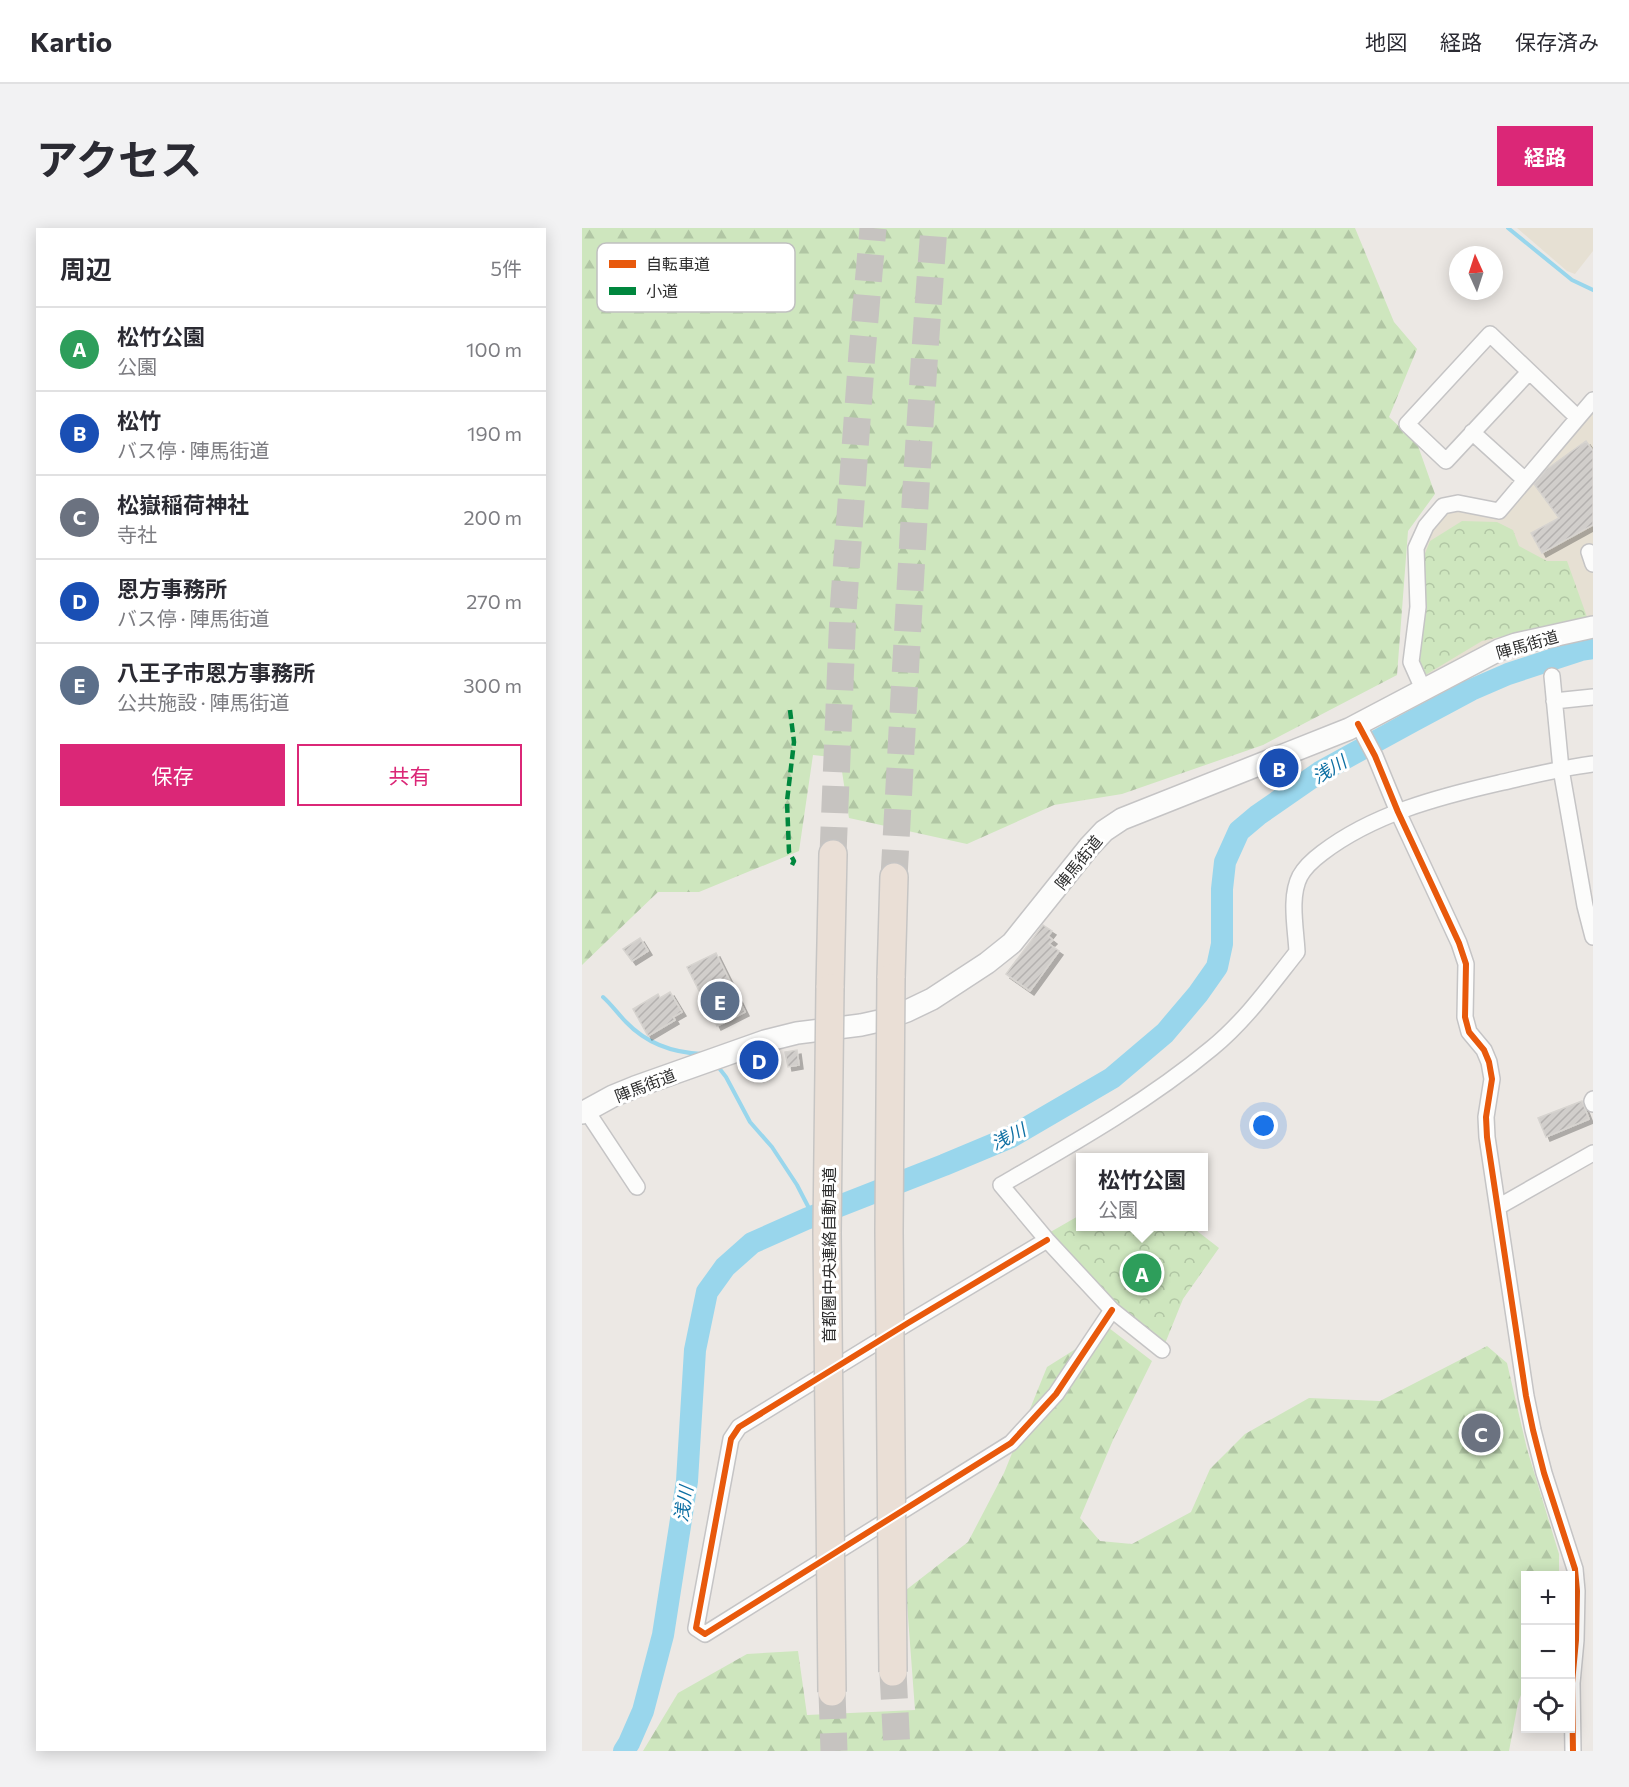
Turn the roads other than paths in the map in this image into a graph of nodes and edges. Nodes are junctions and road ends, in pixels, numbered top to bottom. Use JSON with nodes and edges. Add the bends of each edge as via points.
{"nodes":[{"id":1,"x":1529,"y":372,"type":"junction"},
{"id":2,"x":1593,"y":400,"type":"edge"},
{"id":3,"x":1577,"y":417,"type":"junction"},
{"id":4,"x":1472,"y":432,"type":"junction"},
{"id":5,"x":1525,"y":480,"type":"junction"},
{"id":6,"x":1593,"y":627,"type":"edge"},
{"id":7,"x":1552,"y":676,"type":"dead end"},
{"id":8,"x":1423,"y":689,"type":"junction"},
{"id":9,"x":1593,"y":697,"type":"edge"},
{"id":10,"x":1554,"y":701,"type":"junction"},
{"id":11,"x":1360,"y":728,"type":"junction"},
{"id":12,"x":1593,"y":764,"type":"edge"},
{"id":13,"x":1561,"y":769,"type":"junction"},
{"id":14,"x":1398,"y":812,"type":"junction"},
{"id":15,"x":832,"y":854,"type":"tunnel mouth"},
{"id":16,"x":894,"y":877,"type":"tunnel mouth"},
{"id":17,"x":1593,"y":937,"type":"edge"},
{"id":18,"x":1593,"y":1099,"type":"edge"},
{"id":19,"x":1593,"y":1104,"type":"edge"},
{"id":20,"x":584,"y":1112,"type":"edge"},
{"id":21,"x":1593,"y":1153,"type":"edge"},
{"id":22,"x":637,"y":1187,"type":"dead end"},
{"id":23,"x":1498,"y":1207,"type":"junction"},
{"id":24,"x":1047,"y":1240,"type":"junction"},
{"id":25,"x":1112,"y":1310,"type":"junction"},
{"id":26,"x":1162,"y":1350,"type":"dead end"},
{"id":27,"x":893,"y":1672,"type":"tunnel mouth"},
{"id":28,"x":832,"y":1692,"type":"tunnel mouth"},
{"id":29,"x":1573,"y":1751,"type":"edge"}],
"edges":[{"from":1,"to":3,"type":"street"},
{"from":1,"to":4,"type":"street"},
{"from":1,"to":4,"type":"street","via":[[1490,334],[1407,424],[1446,461]]},
{"from":2,"to":3,"type":"street"},
{"from":3,"to":5,"type":"street"},
{"from":4,"to":5,"type":"street"},
{"from":5,"to":8,"type":"street","via":[[1499,511],[1458,503],[1443,506],[1426,526],[1416,548],[1418,607],[1411,662]]},
{"from":6,"to":8,"type":"main road","name":"陣馬街道","via":[[1516,644]]},
{"from":7,"to":10,"type":"street"},
{"from":8,"to":11,"type":"main road","name":"陣馬街道"},
{"from":9,"to":10,"type":"street"},
{"from":10,"to":13,"type":"street"},
{"from":11,"to":14,"type":"street"},
{"from":11,"to":20,"type":"main road","name":"陣馬街道","via":[[1122,819],[1089,847],[1012,943],[932,999],[879,1021],[765,1041],[635,1087]]},
{"from":12,"to":13,"type":"street"},
{"from":13,"to":14,"type":"street","via":[[1447,795]]},
{"from":13,"to":17,"type":"street"},
{"from":14,"to":23,"type":"street","via":[[1466,964],[1465,1017],[1469,1032],[1484,1050],[1492,1078],[1486,1117]]},
{"from":14,"to":24,"type":"street","via":[[1341,838],[1307,866],[1296,885],[1294,901],[1297,952],[1253,1008],[1213,1047],[1097,1129],[1001,1185]]},
{"from":15,"to":28,"type":"highway","name":"首都圏中央連絡自動車道","bridge":true,"via":[[827,1233]]},
{"from":16,"to":27,"type":"highway","bridge":true,"via":[[889,1231]]},
{"from":18,"to":19,"type":"street"},
{"from":20,"to":22,"type":"street"},
{"from":21,"to":23,"type":"street"},
{"from":23,"to":29,"type":"street","via":[[1533,1430],[1575,1569]]},
{"from":24,"to":25,"type":"street"},
{"from":24,"to":25,"type":"street","via":[[739,1427],[731,1439],[696,1628],[705,1634],[1011,1443],[1056,1394]]},
{"from":25,"to":26,"type":"street"}]}
